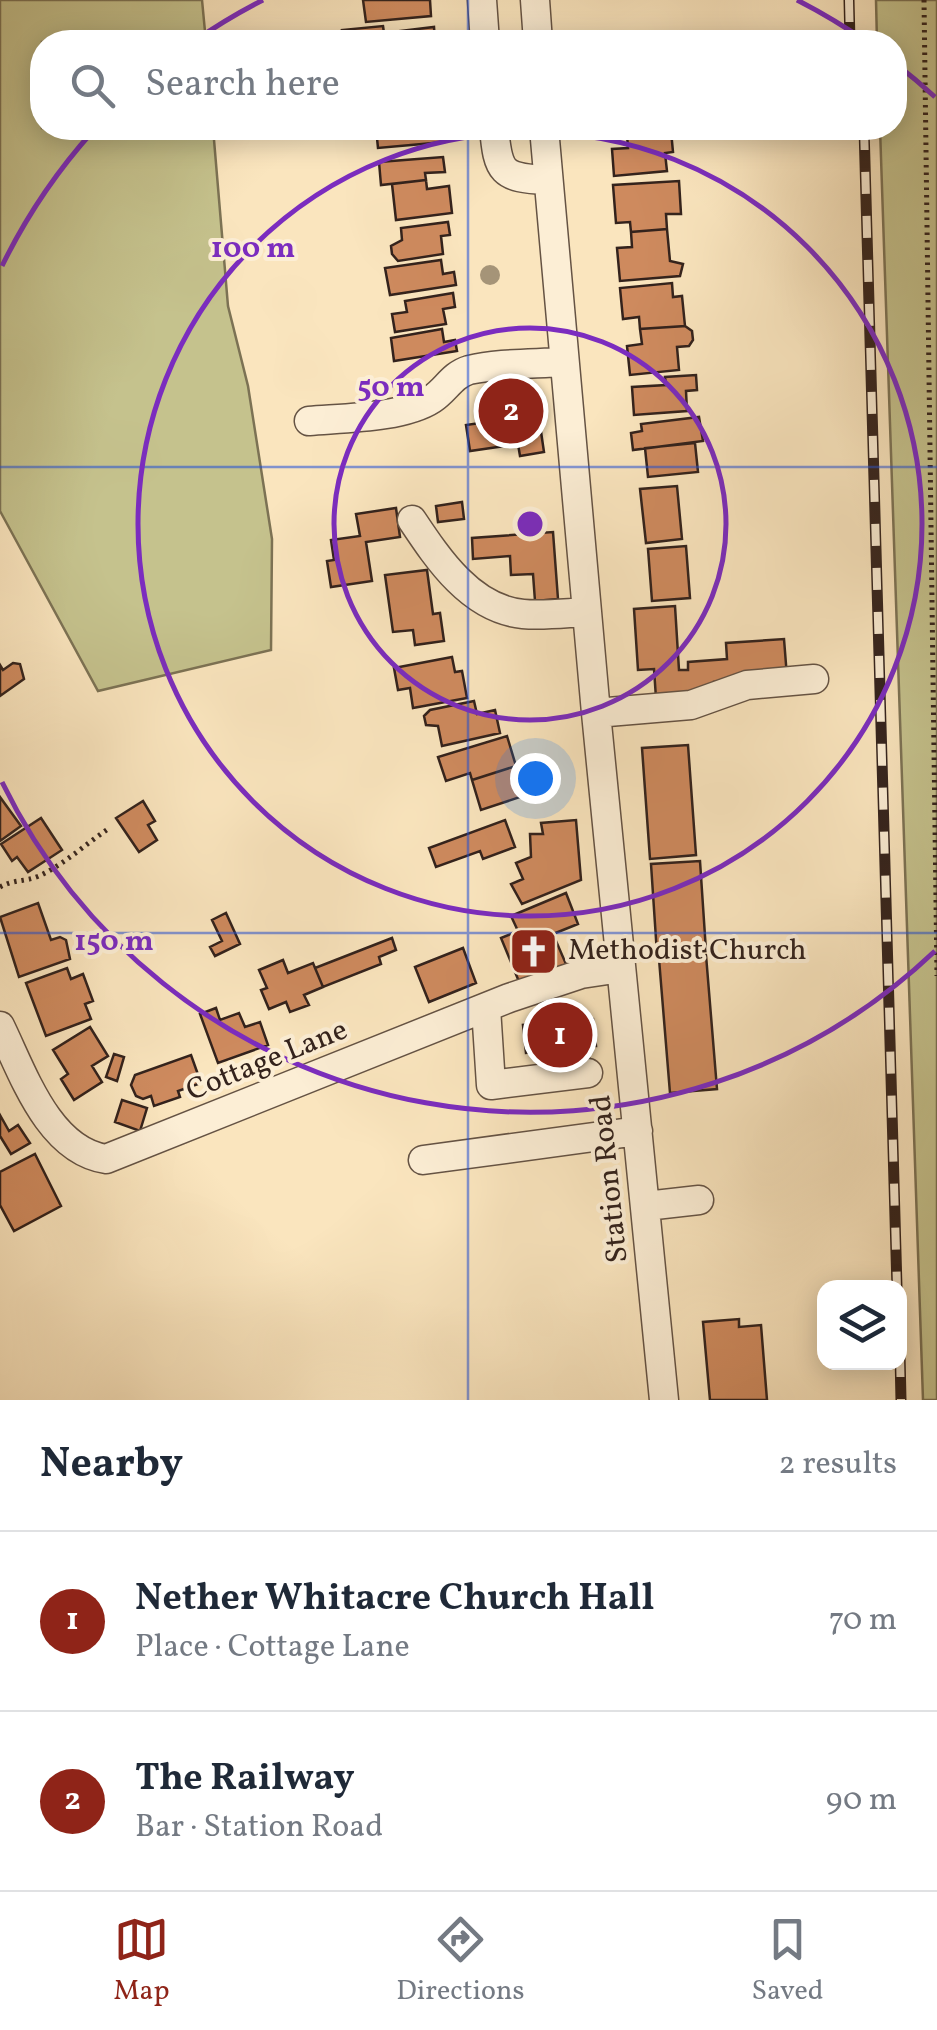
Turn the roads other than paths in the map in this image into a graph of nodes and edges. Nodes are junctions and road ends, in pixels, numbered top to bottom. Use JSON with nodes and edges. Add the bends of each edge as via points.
{"nodes":[{"id":1,"x":482,"y":0,"type":"edge"},
{"id":2,"x":535,"y":0,"type":"edge"},
{"id":3,"x":484,"y":30,"type":"edge"},
{"id":4,"x":537,"y":30,"type":"edge"},
{"id":5,"x":495,"y":140,"type":"edge"},
{"id":6,"x":545,"y":140,"type":"edge"},
{"id":7,"x":547,"y":180,"type":"junction"},
{"id":8,"x":563,"y":362,"type":"junction"},
{"id":9,"x":309,"y":420,"type":"dead end"},
{"id":10,"x":412,"y":520,"type":"dead end"},
{"id":11,"x":586,"y":612,"type":"junction"},
{"id":12,"x":814,"y":679,"type":"dead end"},
{"id":13,"x":596,"y":713,"type":"junction"},
{"id":14,"x":622,"y":968,"type":"junction"},
{"id":15,"x":486,"y":1008,"type":"junction"},
{"id":16,"x":0,"y":1026,"type":"edge"},
{"id":17,"x":588,"y":1072,"type":"dead end"},
{"id":18,"x":638,"y":1131,"type":"junction"},
{"id":19,"x":423,"y":1160,"type":"dead end"},
{"id":20,"x":699,"y":1200,"type":"dead end"},
{"id":21,"x":646,"y":1206,"type":"junction"},
{"id":22,"x":664,"y":1400,"type":"edge"}],
"edges":[{"from":1,"to":3,"type":"street"},
{"from":2,"to":4,"type":"street"},
{"from":5,"to":7,"type":"street","via":[[504,172]]},
{"from":6,"to":7,"type":"street","name":"Station Road"},
{"from":7,"to":8,"type":"street","name":"Station Road"},
{"from":8,"to":9,"type":"street","via":[[465,371],[414,406]]},
{"from":8,"to":11,"type":"street","name":"Station Road"},
{"from":10,"to":11,"type":"street","via":[[443,566],[494,607],[522,614]]},
{"from":11,"to":13,"type":"street","name":"Station Road"},
{"from":12,"to":13,"type":"street","via":[[747,685],[691,705]]},
{"from":13,"to":14,"type":"street","name":"Station Road"},
{"from":14,"to":15,"type":"street","name":"Cottage Lane","via":[[557,981]]},
{"from":14,"to":18,"type":"street","name":"Station Road"},
{"from":15,"to":16,"type":"street","name":"Cottage Lane","via":[[106,1159],[67,1142],[45,1114]]},
{"from":15,"to":17,"type":"street","via":[[491,1085]]},
{"from":18,"to":19,"type":"street"},
{"from":18,"to":21,"type":"street","name":"Station Road"},
{"from":20,"to":21,"type":"street"},
{"from":21,"to":22,"type":"street","name":"Station Road"}]}
